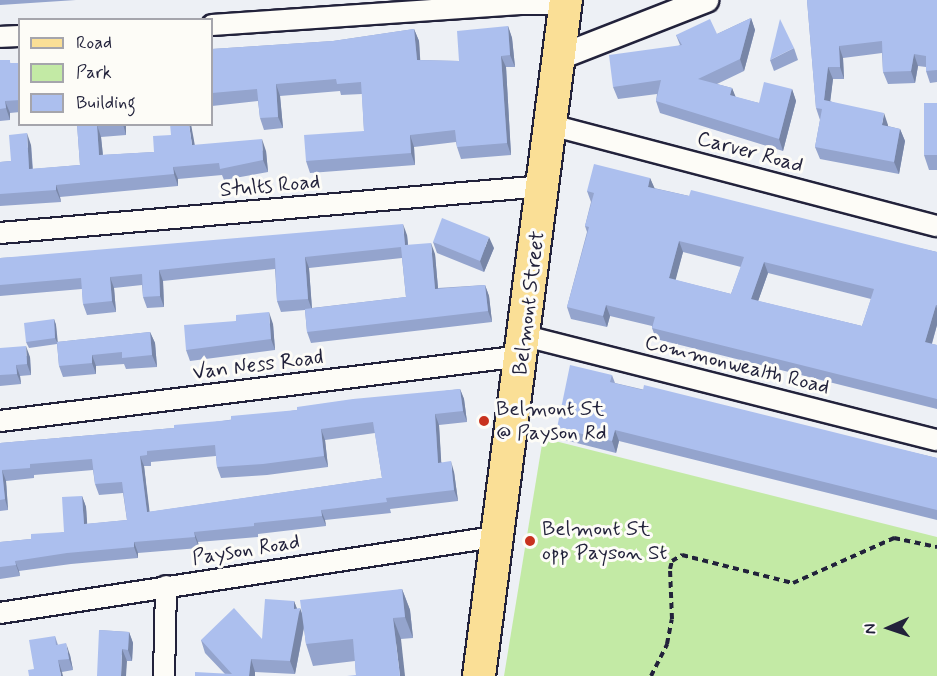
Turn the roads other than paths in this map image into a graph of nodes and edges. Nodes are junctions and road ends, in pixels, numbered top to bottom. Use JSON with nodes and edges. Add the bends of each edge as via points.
{"nodes":[{"id":1,"x":706,"y":0,"type":"edge"},
{"id":2,"x":565,"y":2,"type":"edge"},
{"id":3,"x":213,"y":25,"type":"edge"},
{"id":4,"x":18,"y":36,"type":"edge"},
{"id":5,"x":0,"y":37,"type":"edge"},
{"id":6,"x":560,"y":57,"type":"junction"},
{"id":7,"x":551,"y":125,"type":"junction"},
{"id":8,"x":544,"y":186,"type":"junction"},
{"id":9,"x":937,"y":211,"type":"edge"},
{"id":10,"x":906,"y":218,"type":"junction"},
{"id":11,"x":937,"y":226,"type":"edge"},
{"id":12,"x":0,"y":233,"type":"edge"},
{"id":13,"x":524,"y":346,"type":"junction"},
{"id":14,"x":0,"y":421,"type":"edge"},
{"id":15,"x":937,"y":440,"type":"edge"},
{"id":16,"x":500,"y":536,"type":"junction"},
{"id":17,"x":166,"y":586,"type":"junction"},
{"id":18,"x":0,"y":613,"type":"edge"},
{"id":19,"x":164,"y":676,"type":"edge"},
{"id":20,"x":479,"y":676,"type":"edge"}],
"edges":[{"from":1,"to":6,"type":"street"},
{"from":2,"to":3,"type":"street"},
{"from":2,"to":6,"type":"main road","name":"Belmont Street"},
{"from":4,"to":5,"type":"street"},
{"from":6,"to":7,"type":"main road","name":"Belmont Street"},
{"from":7,"to":8,"type":"main road","name":"Belmont Street"},
{"from":7,"to":10,"type":"street","name":"Carver Road"},
{"from":8,"to":12,"type":"street","name":"Stults Road"},
{"from":8,"to":13,"type":"main road","name":"Belmont Street"},
{"from":9,"to":10,"type":"street"},
{"from":10,"to":11,"type":"street","name":"Carver Road"},
{"from":13,"to":14,"type":"street","name":"Van Ness Road"},
{"from":13,"to":15,"type":"street","name":"Commonwealth Road"},
{"from":13,"to":16,"type":"main road","name":"Belmont Street"},
{"from":16,"to":17,"type":"street","name":"Payson Road"},
{"from":16,"to":20,"type":"main road","name":"Belmont Street"},
{"from":17,"to":18,"type":"street","name":"Payson Road"},
{"from":17,"to":19,"type":"street"}]}
